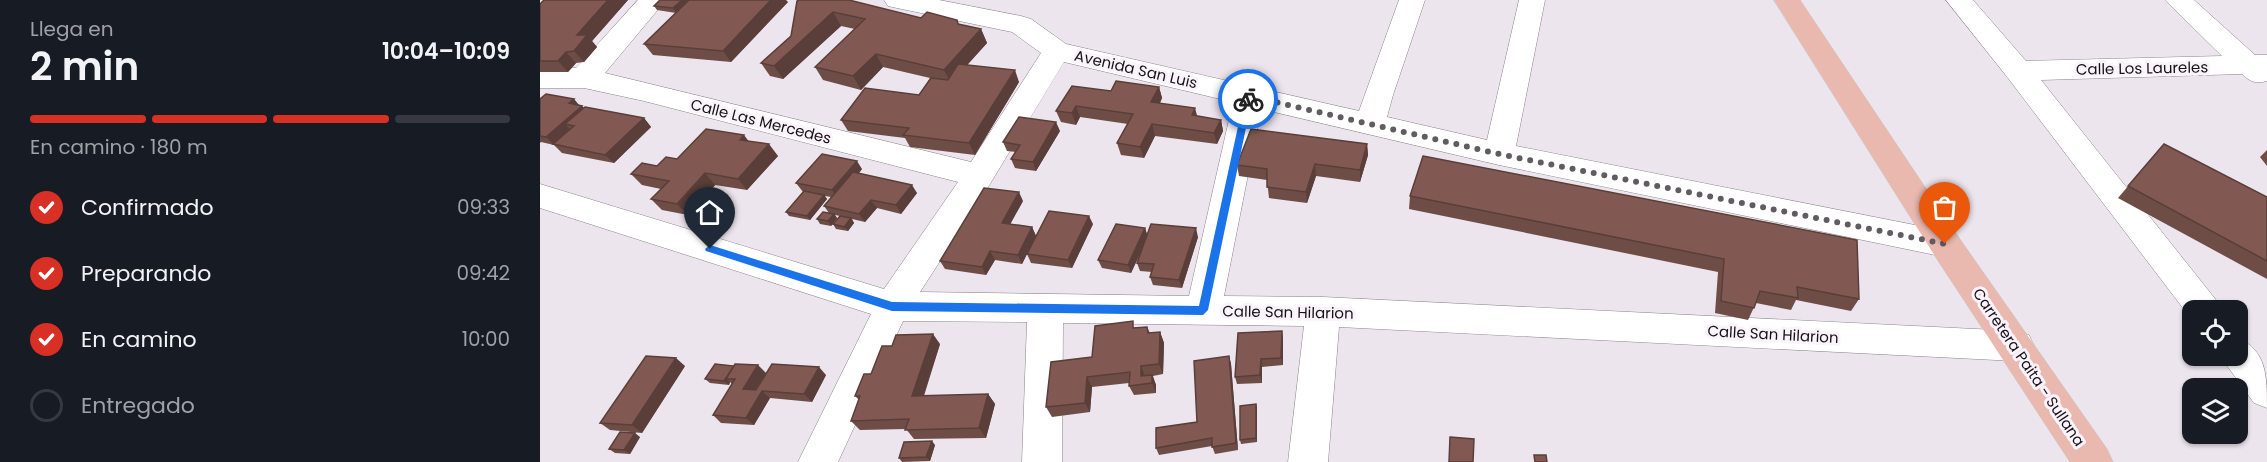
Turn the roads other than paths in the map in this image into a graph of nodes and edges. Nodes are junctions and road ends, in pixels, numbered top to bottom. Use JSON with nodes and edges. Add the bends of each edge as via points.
{"nodes":[{"id":1,"x":653,"y":0,"type":"edge"},
{"id":2,"x":897,"y":0,"type":"edge"},
{"id":3,"x":1412,"y":0,"type":"edge"},
{"id":4,"x":1532,"y":0,"type":"edge"},
{"id":5,"x":1787,"y":0,"type":"edge"},
{"id":6,"x":1959,"y":0,"type":"edge"},
{"id":7,"x":2178,"y":0,"type":"edge"},
{"id":8,"x":1024,"y":12,"type":"edge"},
{"id":9,"x":1058,"y":51,"type":"junction"},
{"id":10,"x":2261,"y":70,"type":"edge"},
{"id":11,"x":2018,"y":71,"type":"junction"},
{"id":12,"x":540,"y":78,"type":"edge"},
{"id":13,"x":584,"y":78,"type":"junction"},
{"id":14,"x":1249,"y":96,"type":"junction"},
{"id":15,"x":1371,"y":124,"type":"junction"},
{"id":16,"x":1499,"y":154,"type":"junction"},
{"id":17,"x":980,"y":176,"type":"junction"},
{"id":18,"x":540,"y":195,"type":"edge"},
{"id":19,"x":1945,"y":244,"type":"junction"},
{"id":20,"x":2196,"y":300,"type":"edge"},
{"id":21,"x":892,"y":306,"type":"junction"},
{"id":22,"x":1046,"y":309,"type":"junction"},
{"id":23,"x":1203,"y":310,"type":"junction"},
{"id":24,"x":1323,"y":312,"type":"junction"},
{"id":25,"x":2016,"y":346,"type":"junction"},
{"id":26,"x":2247,"y":366,"type":"edge"},
{"id":27,"x":2267,"y":391,"type":"edge"},
{"id":28,"x":818,"y":462,"type":"edge"},
{"id":29,"x":1042,"y":462,"type":"edge"},
{"id":30,"x":1308,"y":462,"type":"edge"},
{"id":31,"x":2093,"y":462,"type":"edge"}],
"edges":[{"from":1,"to":13,"type":"street"},
{"from":2,"to":8,"type":"street","name":"Avenida San Luis"},
{"from":3,"to":15,"type":"street"},
{"from":4,"to":16,"type":"street"},
{"from":5,"to":19,"type":"main road","name":"Carretera Paita - Sullana"},
{"from":6,"to":11,"type":"street"},
{"from":7,"to":10,"type":"street"},
{"from":8,"to":9,"type":"street","name":"Avenida San Luis"},
{"from":9,"to":14,"type":"street","name":"Avenida San Luis"},
{"from":9,"to":17,"type":"street"},
{"from":10,"to":11,"type":"street","name":"Calle Los Laureles"},
{"from":11,"to":20,"type":"street"},
{"from":12,"to":13,"type":"street","name":"Calle Las Mercedes"},
{"from":13,"to":17,"type":"street","name":"Calle Las Mercedes"},
{"from":14,"to":15,"type":"street","name":"Avenida San Luis"},
{"from":14,"to":23,"type":"street"},
{"from":15,"to":16,"type":"street","name":"Avenida San Luis"},
{"from":16,"to":19,"type":"street","name":"Avenida San Luis"},
{"from":17,"to":21,"type":"street"},
{"from":18,"to":21,"type":"street","name":"Calle San Hilarion"},
{"from":19,"to":25,"type":"main road","name":"Carretera Paita - Sullana"},
{"from":21,"to":22,"type":"street","name":"Calle San Hilarion"},
{"from":21,"to":28,"type":"street"},
{"from":22,"to":23,"type":"street","name":"Calle San Hilarion"},
{"from":22,"to":29,"type":"street"},
{"from":23,"to":24,"type":"street","name":"Calle San Hilarion"},
{"from":24,"to":25,"type":"street","name":"Calle San Hilarion"},
{"from":24,"to":30,"type":"street"},
{"from":25,"to":31,"type":"main road","name":"Carretera Paita - Sullana"},
{"from":26,"to":27,"type":"street"}]}
